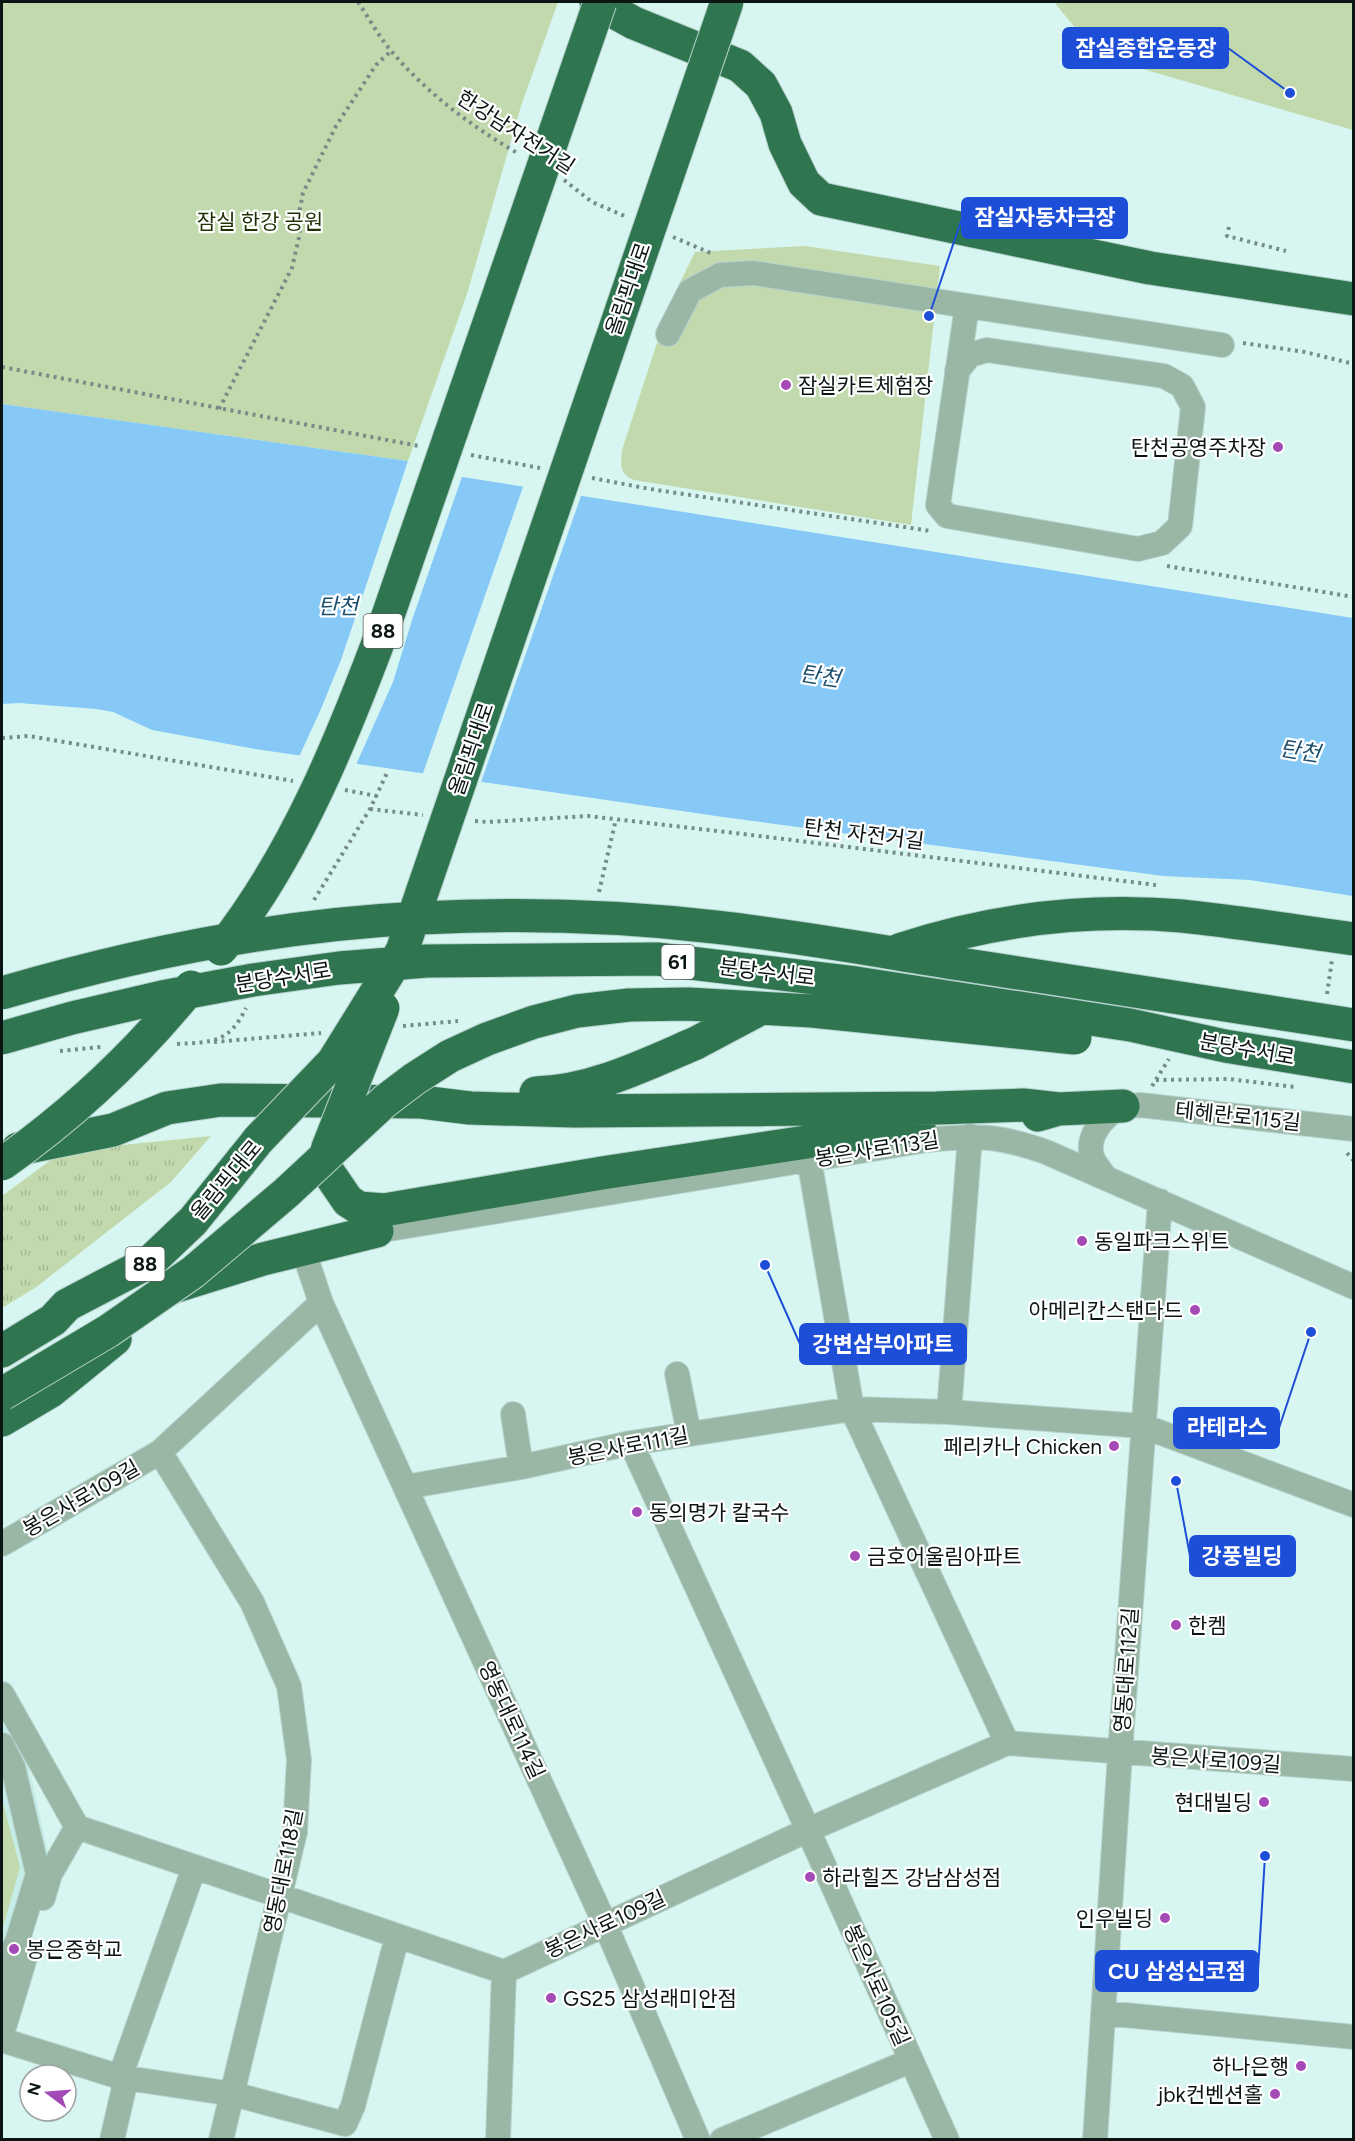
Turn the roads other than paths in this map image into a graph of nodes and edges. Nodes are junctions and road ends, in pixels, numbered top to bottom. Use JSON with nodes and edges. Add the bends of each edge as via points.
{"nodes":[{"id":1,"x":598,"y":2,"type":"edge"},
{"id":2,"x":727,"y":2,"type":"edge"},
{"id":3,"x":1353,"y":299,"type":"edge"},
{"id":4,"x":967,"y":306,"type":"junction"},
{"id":5,"x":668,"y":334,"type":"dead end"},
{"id":6,"x":1222,"y":345,"type":"dead end"},
{"id":7,"x":957,"y":371,"type":"junction"},
{"id":8,"x":1353,"y":939,"type":"edge"},
{"id":9,"x":402,"y":951,"type":"junction"},
{"id":10,"x":2,"y":993,"type":"edge"},
{"id":11,"x":1353,"y":1025,"type":"edge"},
{"id":12,"x":2,"y":1038,"type":"edge"},
{"id":13,"x":1225,"y":1046,"type":"junction"},
{"id":14,"x":1353,"y":1067,"type":"edge"},
{"id":15,"x":421,"y":1102,"type":"junction"},
{"id":16,"x":1123,"y":1106,"type":"junction"},
{"id":17,"x":1059,"y":1109,"type":"junction"},
{"id":18,"x":1353,"y":1129,"type":"edge"},
{"id":19,"x":970,"y":1136,"type":"junction"},
{"id":20,"x":2,"y":1152,"type":"edge"},
{"id":21,"x":809,"y":1159,"type":"junction"},
{"id":22,"x":2,"y":1164,"type":"edge"},
{"id":23,"x":1105,"y":1178,"type":"junction"},
{"id":24,"x":1160,"y":1201,"type":"junction"},
{"id":25,"x":377,"y":1231,"type":"joint"},
{"id":26,"x":303,"y":1249,"type":"junction"},
{"id":27,"x":182,"y":1285,"type":"junction"},
{"id":28,"x":1353,"y":1287,"type":"edge"},
{"id":29,"x":321,"y":1304,"type":"junction"},
{"id":30,"x":53,"y":1320,"type":"junction"},
{"id":31,"x":2,"y":1352,"type":"edge"},
{"id":32,"x":677,"y":1374,"type":"dead end"},
{"id":33,"x":2,"y":1394,"type":"edge"},
{"id":34,"x":852,"y":1409,"type":"junction"},
{"id":35,"x":949,"y":1412,"type":"junction"},
{"id":36,"x":513,"y":1414,"type":"dead end"},
{"id":37,"x":2,"y":1420,"type":"edge"},
{"id":38,"x":1143,"y":1426,"type":"junction"},
{"id":39,"x":689,"y":1434,"type":"junction"},
{"id":40,"x":631,"y":1443,"type":"junction"},
{"id":41,"x":160,"y":1452,"type":"junction"},
{"id":42,"x":521,"y":1467,"type":"junction"},
{"id":43,"x":405,"y":1487,"type":"junction"},
{"id":44,"x":1353,"y":1505,"type":"edge"},
{"id":45,"x":2,"y":1544,"type":"edge"},
{"id":46,"x":2,"y":1694,"type":"edge"},
{"id":47,"x":1007,"y":1743,"type":"junction"},
{"id":48,"x":2,"y":1745,"type":"edge"},
{"id":49,"x":1120,"y":1753,"type":"junction"},
{"id":50,"x":1353,"y":1769,"type":"edge"},
{"id":51,"x":77,"y":1827,"type":"junction"},
{"id":52,"x":808,"y":1830,"type":"junction"},
{"id":53,"x":194,"y":1868,"type":"junction"},
{"id":54,"x":281,"y":1896,"type":"junction"},
{"id":55,"x":605,"y":1924,"type":"junction"},
{"id":56,"x":397,"y":1937,"type":"junction"},
{"id":57,"x":504,"y":1972,"type":"junction"},
{"id":58,"x":2,"y":1977,"type":"edge"},
{"id":59,"x":1102,"y":2013,"type":"junction"},
{"id":60,"x":2,"y":2034,"type":"edge"},
{"id":61,"x":1353,"y":2037,"type":"edge"},
{"id":62,"x":2,"y":2040,"type":"edge"},
{"id":63,"x":910,"y":2061,"type":"junction"},
{"id":64,"x":120,"y":2077,"type":"junction"},
{"id":65,"x":233,"y":2094,"type":"junction"},
{"id":66,"x":112,"y":2139,"type":"edge"},
{"id":67,"x":221,"y":2139,"type":"edge"},
{"id":68,"x":498,"y":2139,"type":"edge"},
{"id":69,"x":698,"y":2139,"type":"edge"},
{"id":70,"x":722,"y":2139,"type":"edge"},
{"id":71,"x":947,"y":2139,"type":"edge"},
{"id":72,"x":1095,"y":2139,"type":"edge"}],
"edges":[{"from":1,"to":3,"type":"highway","via":[[634,23],[740,66],[761,85],[804,183],[821,199],[1150,268]]},
{"from":1,"to":22,"type":"highway","number":"88","bridge":true,"via":[[384,627],[357,700],[316,790],[257,900],[180,1001],[129,1058],[68,1113]]},
{"from":2,"to":9,"type":"highway","name":"올림픽대로","number":"88","bridge":true},
{"from":4,"to":5,"type":"street","via":[[753,273],[720,275],[690,291]]},
{"from":4,"to":6,"type":"street"},
{"from":4,"to":7,"type":"street"},
{"from":7,"to":7,"type":"street","via":[[938,505],[948,516],[1138,549],[1162,543],[1180,526],[1193,407],[1182,386],[1164,376],[987,350],[970,356]]},
{"from":8,"to":15,"type":"highway","bridge":true,"via":[[1180,916],[1132,914],[1034,919],[980,927],[859,964],[799,989],[645,1066],[576,1089],[551,1093],[471,1093]]},
{"from":9,"to":17,"type":"highway","bridge":true,"via":[[381,1016],[322,1163],[348,1201],[359,1208],[384,1210],[857,1134],[940,1122],[1020,1119]]},
{"from":9,"to":30,"type":"highway","name":"올림픽대로","number":"88","bridge":true,"via":[[333,1062],[259,1139],[193,1221],[150,1261],[67,1305]]},
{"from":10,"to":11,"type":"highway","name":"분당수서로","number":"61","bridge":true,"via":[[166,951],[270,932],[420,918],[496,916],[716,927]]},
{"from":12,"to":13,"type":"highway","name":"분당수서로","number":"61","bridge":true,"via":[[162,998],[339,968],[428,961],[657,959],[856,983],[1119,1023]]},
{"from":13,"to":14,"type":"highway","name":"분당수서로","number":"61","bridge":true},
{"from":13,"to":33,"type":"highway","bridge":true,"via":[[1126,1043],[812,1011],[688,1004],[608,1007],[534,1022],[450,1056],[414,1079],[193,1272],[108,1332]]},
{"from":15,"to":17,"type":"highway","via":[[470,1108],[574,1111],[1023,1105]]},
{"from":15,"to":20,"type":"highway","via":[[221,1100],[167,1108],[113,1130]]},
{"from":16,"to":17,"type":"highway"},
{"from":16,"to":18,"type":"street","name":"테헤란로115길"},
{"from":16,"to":23,"type":"street","via":[[1096,1128],[1092,1157]]},
{"from":19,"to":21,"type":"street","name":"봉은사로113길"},
{"from":19,"to":23,"type":"street","name":"봉은사로113길","via":[[1022,1143]]},
{"from":19,"to":35,"type":"street"},
{"from":21,"to":25,"type":"street","name":"봉은사로113길"},
{"from":21,"to":34,"type":"street"},
{"from":23,"to":24,"type":"street","name":"봉은사로113길"},
{"from":24,"to":28,"type":"street","name":"봉은사로113길"},
{"from":24,"to":38,"type":"street","name":"영동대로112길"},
{"from":25,"to":26,"type":"highway"},
{"from":26,"to":27,"type":"highway"},
{"from":26,"to":29,"type":"street","name":"영동대로114길"},
{"from":27,"to":30,"type":"highway"},
{"from":27,"to":37,"type":"highway","via":[[51,1391]]},
{"from":29,"to":41,"type":"street"},
{"from":29,"to":43,"type":"street","name":"영동대로114길"},
{"from":30,"to":31,"type":"highway","name":"올림픽대로","number":"88"},
{"from":32,"to":39,"type":"street"},
{"from":34,"to":35,"type":"street","name":"봉은사로111길"},
{"from":34,"to":39,"type":"street","name":"봉은사로111길"},
{"from":34,"to":47,"type":"street"},
{"from":35,"to":38,"type":"street","name":"봉은사로111길"},
{"from":36,"to":42,"type":"street"},
{"from":38,"to":44,"type":"street","name":"봉은사로111길"},
{"from":38,"to":49,"type":"street","name":"영동대로112길"},
{"from":39,"to":40,"type":"street","name":"봉은사로111길"},
{"from":40,"to":42,"type":"street","name":"봉은사로111길"},
{"from":40,"to":52,"type":"street"},
{"from":41,"to":45,"type":"street","name":"봉은사로109길"},
{"from":41,"to":54,"type":"street","name":"영동대로118길","via":[[252,1602],[289,1686],[299,1760],[295,1832]]},
{"from":42,"to":43,"type":"street","name":"봉은사로111길"},
{"from":43,"to":55,"type":"street","name":"영동대로114길"},
{"from":46,"to":51,"type":"street"},
{"from":47,"to":49,"type":"street","name":"봉은사로109길"},
{"from":47,"to":52,"type":"street","name":"봉은사로109길"},
{"from":48,"to":58,"type":"street","via":[[13,1767],[38,1874]]},
{"from":49,"to":50,"type":"street","name":"봉은사로109길"},
{"from":49,"to":59,"type":"street","name":"영동대로112길"},
{"from":51,"to":53,"type":"street"},
{"from":51,"to":60,"type":"street","via":[[50,1874]]},
{"from":52,"to":55,"type":"street","name":"봉은사로109길"},
{"from":52,"to":63,"type":"street","name":"봉은사로105길"},
{"from":53,"to":54,"type":"street"},
{"from":53,"to":64,"type":"street"},
{"from":54,"to":56,"type":"street"},
{"from":54,"to":65,"type":"street","name":"영동대로118길"},
{"from":55,"to":57,"type":"street","name":"봉은사로109길"},
{"from":55,"to":69,"type":"street","name":"영동대로114길"},
{"from":56,"to":57,"type":"street"},
{"from":56,"to":65,"type":"street","via":[[345,2124]]},
{"from":57,"to":68,"type":"street"},
{"from":59,"to":61,"type":"street"},
{"from":59,"to":72,"type":"street","name":"영동대로112길"},
{"from":62,"to":64,"type":"street"},
{"from":63,"to":70,"type":"street"},
{"from":63,"to":71,"type":"street","name":"봉은사로105길"},
{"from":64,"to":65,"type":"street"},
{"from":64,"to":66,"type":"street","via":[[124,2088]]},
{"from":65,"to":67,"type":"street","name":"영동대로118길"}]}
